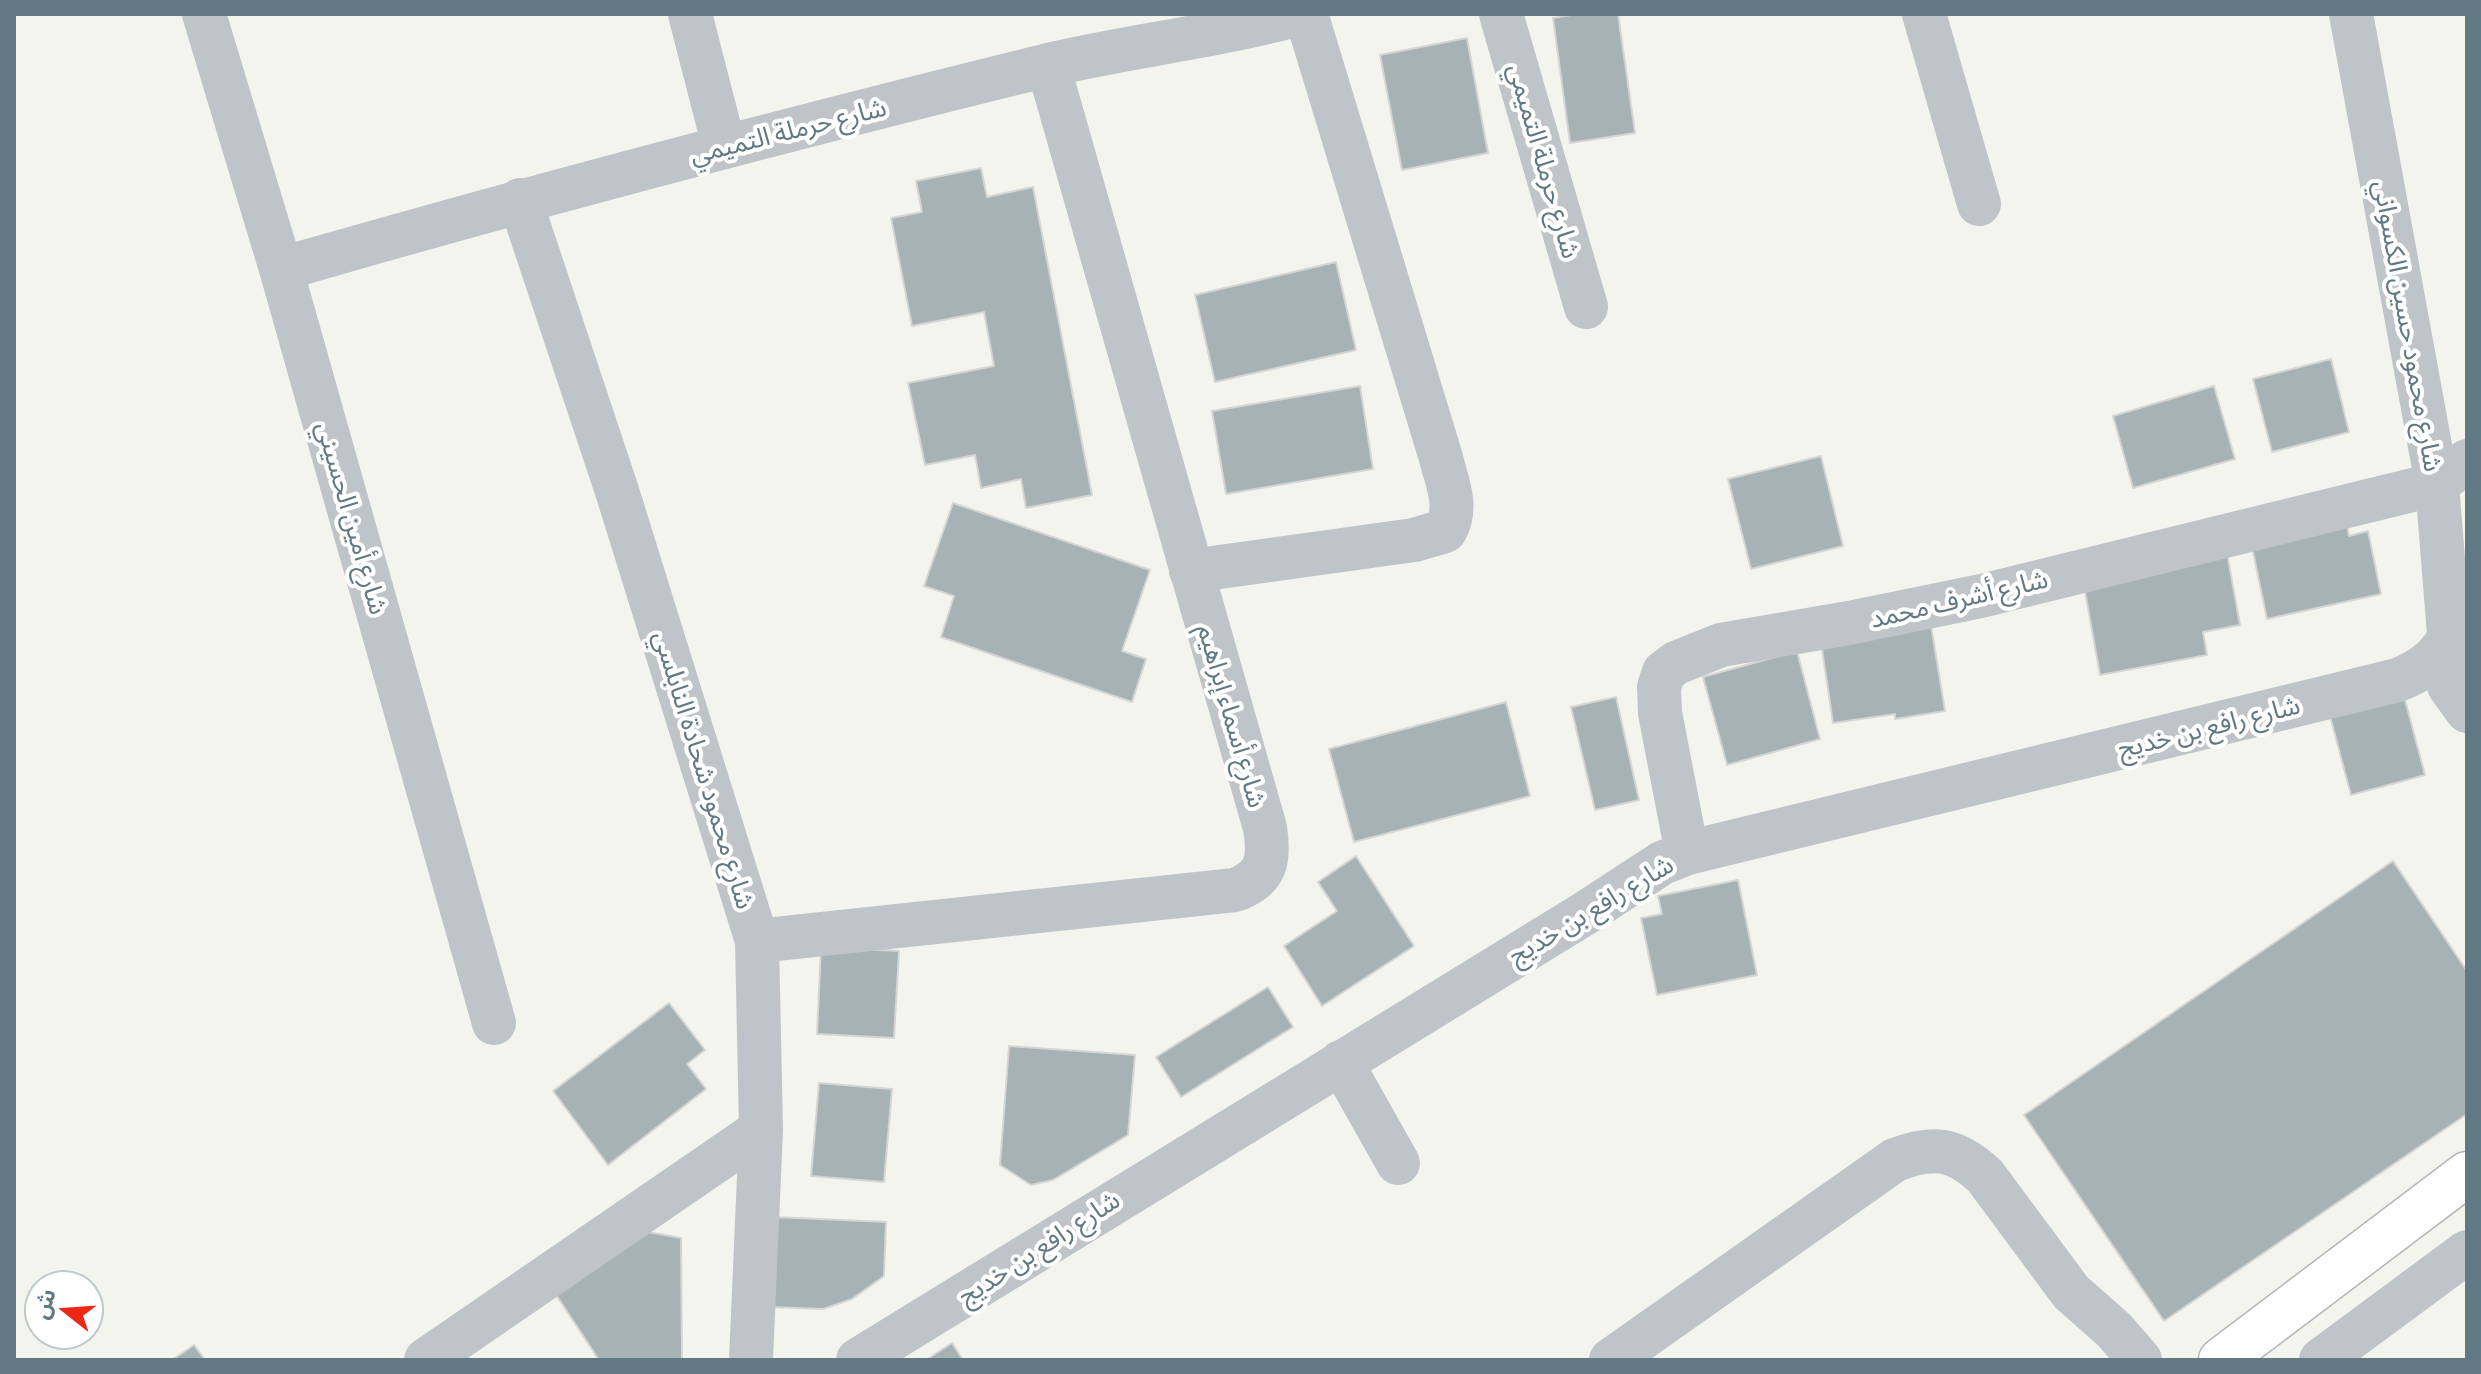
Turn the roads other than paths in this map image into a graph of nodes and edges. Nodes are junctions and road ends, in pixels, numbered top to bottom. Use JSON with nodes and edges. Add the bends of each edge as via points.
{"nodes":[{"id":1,"x":204,"y":14,"type":"edge"},
{"id":2,"x":690,"y":14,"type":"edge"},
{"id":3,"x":1297,"y":14,"type":"edge"},
{"id":4,"x":1306,"y":14,"type":"edge"},
{"id":5,"x":1501,"y":14,"type":"edge"},
{"id":6,"x":1924,"y":14,"type":"edge"},
{"id":7,"x":2351,"y":14,"type":"edge"},
{"id":8,"x":1048,"y":65,"type":"junction"},
{"id":9,"x":724,"y":146,"type":"junction"},
{"id":10,"x":520,"y":200,"type":"junction"},
{"id":11,"x":1979,"y":204,"type":"dead end"},
{"id":12,"x":281,"y":269,"type":"junction"},
{"id":13,"x":1586,"y":307,"type":"dead end"},
{"id":14,"x":2452,"y":473,"type":"edge"},
{"id":15,"x":1191,"y":571,"type":"junction"},
{"id":16,"x":2448,"y":640,"type":"junction"},
{"id":17,"x":2467,"y":711,"type":"edge"},
{"id":18,"x":1687,"y":853,"type":"junction"},
{"id":19,"x":757,"y":941,"type":"junction"},
{"id":20,"x":494,"y":1023,"type":"dead end"},
{"id":21,"x":1341,"y":1062,"type":"junction"},
{"id":22,"x":761,"y":1130,"type":"junction"},
{"id":23,"x":1398,"y":1163,"type":"dead end"},
{"id":24,"x":2467,"y":1174,"type":"edge"},
{"id":25,"x":2467,"y":1252,"type":"edge"},
{"id":26,"x":2467,"y":1272,"type":"edge"},
{"id":27,"x":748,"y":1358,"type":"edge"},
{"id":28,"x":426,"y":1360,"type":"edge"},
{"id":29,"x":858,"y":1360,"type":"edge"},
{"id":30,"x":1611,"y":1360,"type":"edge"},
{"id":31,"x":2140,"y":1360,"type":"edge"},
{"id":32,"x":2221,"y":1360,"type":"edge"},
{"id":33,"x":2321,"y":1360,"type":"edge"},
{"id":34,"x":2349,"y":1360,"type":"edge"}],
"edges":[{"from":1,"to":12,"type":"street","name":"شارع أمين الحسيني"},
{"from":2,"to":9,"type":"street"},
{"from":3,"to":8,"type":"street","name":"شارع حرملة التميمي"},
{"from":4,"to":15,"type":"street","via":[[1441,458],[1453,507],[1451,520],[1445,531],[1414,540]]},
{"from":5,"to":13,"type":"street","name":"شارع حرملة التميمي"},
{"from":6,"to":11,"type":"street"},
{"from":7,"to":14,"type":"street","name":"شارع محمود حسين الكسواني"},
{"from":8,"to":9,"type":"street","name":"شارع حرملة التميمي"},
{"from":8,"to":15,"type":"street","name":"شارع أسماء إبراهيم"},
{"from":9,"to":10,"type":"street","name":"شارع حرملة التميمي"},
{"from":10,"to":12,"type":"street","name":"شارع حرملة التميمي"},
{"from":10,"to":19,"type":"street","name":"شارع محمود شحادة النابلسي"},
{"from":12,"to":20,"type":"street","name":"شارع أمين الحسيني"},
{"from":14,"to":16,"type":"street","name":"شارع محمود حسين الكسواني"},
{"from":14,"to":18,"type":"street","name":"شارع أشرف محمد","via":[[1981,596],[1721,645],[1676,663],[1664,672],[1658,698]]},
{"from":15,"to":19,"type":"street","name":"شارع أسماء إبراهيم","via":[[1265,828],[1261,876],[1235,890]]},
{"from":16,"to":17,"type":"street","name":"شارع محمود حسين الكسواني","via":[[2443,655],[2449,686]]},
{"from":16,"to":18,"type":"street","name":"شارع رافع بن خديج","via":[[2434,660],[2398,680]]},
{"from":18,"to":21,"type":"street","name":"شارع رافع بن خديج","via":[[1662,863]]},
{"from":19,"to":22,"type":"street","name":"شارع محمود شحادة النابلسي"},
{"from":21,"to":23,"type":"street"},
{"from":21,"to":29,"type":"street","name":"شارع رافع بن خديج"},
{"from":22,"to":27,"type":"street","name":"شارع محمود شحادة النابلسي"},
{"from":22,"to":28,"type":"street"},
{"from":24,"to":32,"type":"main road"},
{"from":25,"to":33,"type":"street"},
{"from":26,"to":34,"type":"street"},
{"from":30,"to":31,"type":"street","via":[[1895,1160],[1933,1150],[1953,1154],[1985,1176],[2071,1292]]}]}
